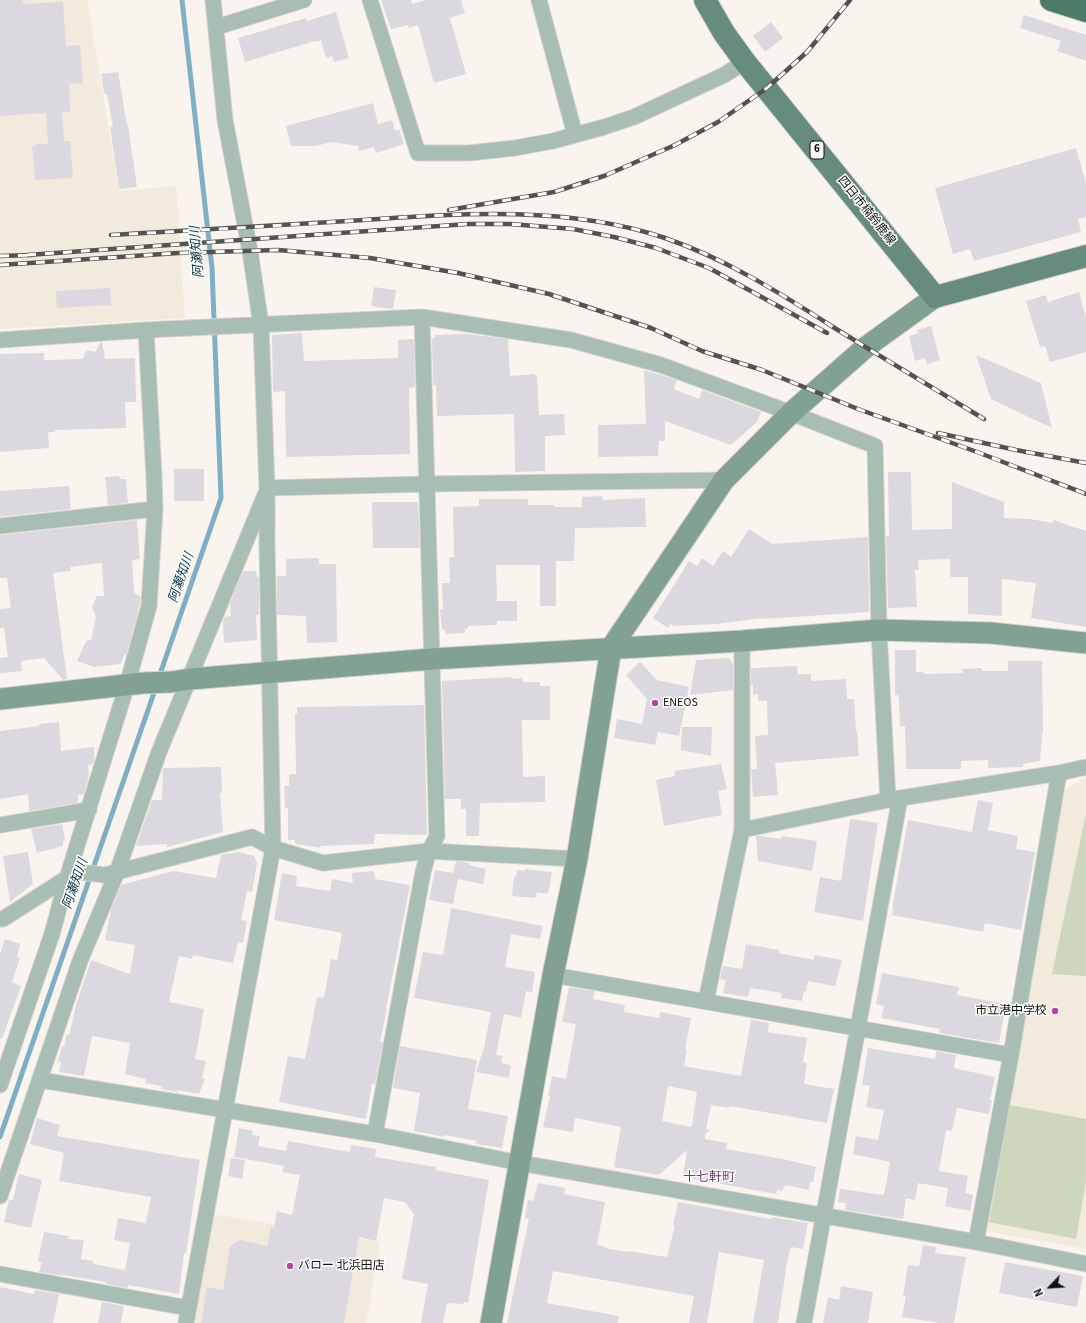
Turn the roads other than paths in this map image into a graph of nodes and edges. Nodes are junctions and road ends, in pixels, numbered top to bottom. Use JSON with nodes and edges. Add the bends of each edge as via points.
{"nodes":[{"id":1,"x":213,"y":0,"type":"edge"},
{"id":2,"x":304,"y":0,"type":"edge"},
{"id":3,"x":370,"y":0,"type":"edge"},
{"id":4,"x":539,"y":0,"type":"edge"},
{"id":5,"x":705,"y":0,"type":"edge"},
{"id":6,"x":1051,"y":0,"type":"edge"},
{"id":7,"x":1086,"y":11,"type":"edge"},
{"id":8,"x":217,"y":27,"type":"junction"},
{"id":9,"x":745,"y":62,"type":"junction"},
{"id":10,"x":575,"y":135,"type":"junction"},
{"id":11,"x":1086,"y":256,"type":"edge"},
{"id":12,"x":935,"y":297,"type":"junction"},
{"id":13,"x":422,"y":317,"type":"junction"},
{"id":14,"x":261,"y":324,"type":"junction"},
{"id":15,"x":153,"y":330,"type":"junction"},
{"id":16,"x":0,"y":340,"type":"edge"},
{"id":17,"x":791,"y":413,"type":"junction"},
{"id":18,"x":724,"y":480,"type":"junction"},
{"id":19,"x":426,"y":484,"type":"junction"},
{"id":20,"x":267,"y":488,"type":"junction"},
{"id":21,"x":155,"y":509,"type":"junction"},
{"id":22,"x":0,"y":526,"type":"edge"},
{"id":23,"x":879,"y":630,"type":"junction"},
{"id":24,"x":742,"y":641,"type":"junction"},
{"id":25,"x":1086,"y":643,"type":"edge"},
{"id":26,"x":611,"y":648,"type":"junction"},
{"id":27,"x":432,"y":660,"type":"junction"},
{"id":28,"x":269,"y":673,"type":"junction"},
{"id":29,"x":180,"y":681,"type":"junction"},
{"id":30,"x":135,"y":684,"type":"junction"},
{"id":31,"x":0,"y":698,"type":"edge"},
{"id":32,"x":1086,"y":767,"type":"edge"},
{"id":33,"x":1059,"y":773,"type":"junction"},
{"id":34,"x":894,"y":799,"type":"junction"},
{"id":35,"x":89,"y":810,"type":"junction"},
{"id":36,"x":0,"y":825,"type":"edge"},
{"id":37,"x":742,"y":830,"type":"junction"},
{"id":38,"x":273,"y":848,"type":"junction"},
{"id":39,"x":429,"y":851,"type":"junction"},
{"id":40,"x":577,"y":859,"type":"junction"},
{"id":41,"x":111,"y":873,"type":"junction"},
{"id":42,"x":74,"y":875,"type":"junction"},
{"id":43,"x":1,"y":922,"type":"edge"},
{"id":44,"x":553,"y":975,"type":"junction"},
{"id":45,"x":706,"y":1001,"type":"junction"},
{"id":46,"x":858,"y":1028,"type":"junction"},
{"id":47,"x":1011,"y":1055,"type":"junction"},
{"id":48,"x":40,"y":1080,"type":"junction"},
{"id":49,"x":0,"y":1085,"type":"edge"},
{"id":50,"x":225,"y":1110,"type":"junction"},
{"id":51,"x":375,"y":1134,"type":"junction"},
{"id":52,"x":520,"y":1163,"type":"junction"},
{"id":53,"x":0,"y":1196,"type":"edge"},
{"id":54,"x":824,"y":1215,"type":"junction"},
{"id":55,"x":976,"y":1242,"type":"junction"},
{"id":56,"x":1086,"y":1264,"type":"edge"},
{"id":57,"x":0,"y":1274,"type":"edge"},
{"id":58,"x":188,"y":1308,"type":"junction"},
{"id":59,"x":186,"y":1323,"type":"edge"},
{"id":60,"x":491,"y":1323,"type":"edge"},
{"id":61,"x":804,"y":1323,"type":"edge"}],
"edges":[{"from":1,"to":8,"type":"street"},
{"from":2,"to":8,"type":"street"},
{"from":3,"to":10,"type":"street","via":[[418,153],[469,153],[515,148]]},
{"from":4,"to":10,"type":"street"},
{"from":5,"to":9,"type":"main road","name":"四日市楠鈴鹿線","number":"6"},
{"from":6,"to":7,"type":"highway"},
{"from":8,"to":14,"type":"street","via":[[226,120]]},
{"from":9,"to":10,"type":"street","via":[[634,117]]},
{"from":9,"to":12,"type":"main road","name":"四日市楠鈴鹿線","number":"6"},
{"from":11,"to":12,"type":"main road"},
{"from":12,"to":17,"type":"street","via":[[866,347]]},
{"from":13,"to":14,"type":"street"},
{"from":13,"to":17,"type":"street","via":[[571,340],[661,365]]},
{"from":13,"to":19,"type":"street"},
{"from":14,"to":15,"type":"street"},
{"from":14,"to":20,"type":"street"},
{"from":15,"to":16,"type":"street"},
{"from":15,"to":21,"type":"street"},
{"from":17,"to":18,"type":"street"},
{"from":17,"to":23,"type":"street","via":[[875,446]]},
{"from":18,"to":19,"type":"street"},
{"from":18,"to":26,"type":"street"},
{"from":19,"to":20,"type":"street"},
{"from":19,"to":27,"type":"street"},
{"from":20,"to":28,"type":"street"},
{"from":20,"to":29,"type":"street"},
{"from":21,"to":22,"type":"street"},
{"from":21,"to":30,"type":"street","via":[[149,606]]},
{"from":23,"to":24,"type":"street"},
{"from":23,"to":25,"type":"street","via":[[991,633]]},
{"from":23,"to":34,"type":"street"},
{"from":24,"to":26,"type":"street"},
{"from":24,"to":37,"type":"street"},
{"from":26,"to":27,"type":"street"},
{"from":26,"to":40,"type":"street"},
{"from":27,"to":28,"type":"street"},
{"from":27,"to":39,"type":"street","via":[[437,836]]},
{"from":28,"to":29,"type":"street"},
{"from":28,"to":38,"type":"street"},
{"from":29,"to":30,"type":"street"},
{"from":29,"to":41,"type":"street","via":[[159,752]]},
{"from":30,"to":31,"type":"street"},
{"from":30,"to":35,"type":"street"},
{"from":32,"to":33,"type":"street"},
{"from":33,"to":34,"type":"street"},
{"from":33,"to":47,"type":"street"},
{"from":34,"to":37,"type":"street"},
{"from":34,"to":46,"type":"street"},
{"from":35,"to":36,"type":"street"},
{"from":35,"to":42,"type":"street"},
{"from":37,"to":45,"type":"street"},
{"from":38,"to":39,"type":"street","via":[[323,863]]},
{"from":38,"to":41,"type":"street","via":[[252,837]]},
{"from":38,"to":50,"type":"street"},
{"from":39,"to":40,"type":"street"},
{"from":39,"to":51,"type":"street"},
{"from":40,"to":44,"type":"street"},
{"from":41,"to":42,"type":"street"},
{"from":41,"to":48,"type":"street"},
{"from":42,"to":43,"type":"street"},
{"from":42,"to":49,"type":"street"},
{"from":44,"to":45,"type":"street"},
{"from":44,"to":52,"type":"street"},
{"from":45,"to":46,"type":"street"},
{"from":46,"to":47,"type":"street"},
{"from":46,"to":54,"type":"street"},
{"from":47,"to":55,"type":"street"},
{"from":48,"to":50,"type":"street"},
{"from":48,"to":53,"type":"street"},
{"from":50,"to":51,"type":"street"},
{"from":50,"to":58,"type":"street"},
{"from":51,"to":52,"type":"street"},
{"from":52,"to":54,"type":"street"},
{"from":52,"to":60,"type":"street"},
{"from":54,"to":55,"type":"street"},
{"from":54,"to":61,"type":"street"},
{"from":55,"to":56,"type":"street"},
{"from":57,"to":58,"type":"street"},
{"from":58,"to":59,"type":"street"}]}
